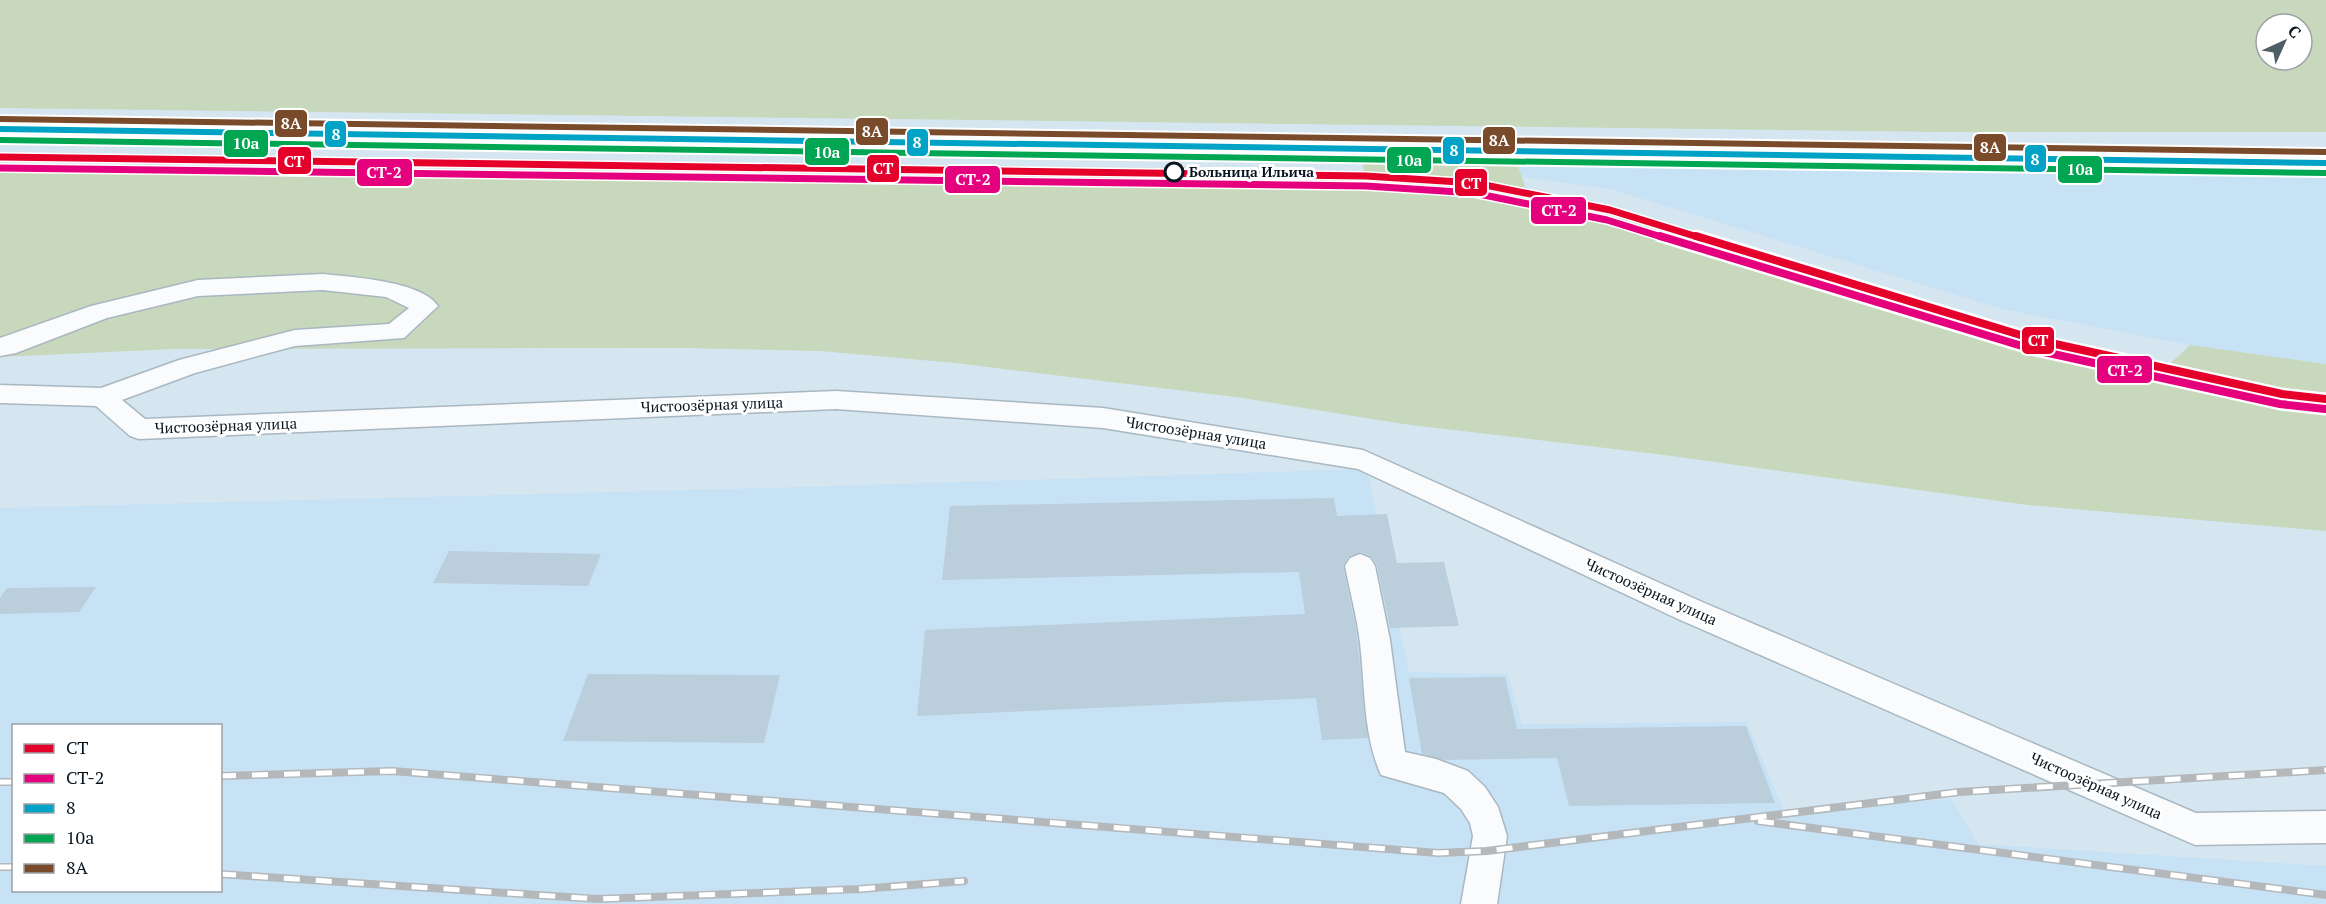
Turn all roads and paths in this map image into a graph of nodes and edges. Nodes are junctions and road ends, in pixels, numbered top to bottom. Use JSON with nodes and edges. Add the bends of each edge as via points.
{"nodes":[{"id":1,"x":0,"y":115,"type":"edge"},
{"id":2,"x":0,"y":129,"type":"edge"},
{"id":3,"x":2326,"y":144,"type":"edge"},
{"id":4,"x":2326,"y":163,"type":"edge"},
{"id":5,"x":0,"y":347,"type":"edge"},
{"id":6,"x":0,"y":394,"type":"edge"},
{"id":7,"x":102,"y":397,"type":"junction"},
{"id":8,"x":1360,"y":566,"type":"dead end"},
{"id":9,"x":2326,"y":827,"type":"edge"},
{"id":10,"x":1479,"y":904,"type":"edge"}],
"edges":[{"from":1,"to":3,"type":"main road"},
{"from":2,"to":4,"type":"main road"},
{"from":5,"to":7,"type":"street","via":[[100,312],[198,288],[323,282],[391,290],[426,306],[395,332],[295,338],[188,366]]},
{"from":6,"to":7,"type":"street"},
{"from":7,"to":9,"type":"street","name":"Чистоозёрная улица","via":[[139,429],[836,400],[1103,418],[1363,460],[1689,610],[2195,829]]},
{"from":8,"to":10,"type":"street","via":[[1376,640],[1387,746],[1393,764],[1455,782],[1473,798],[1486,818],[1490,836]]}]}
